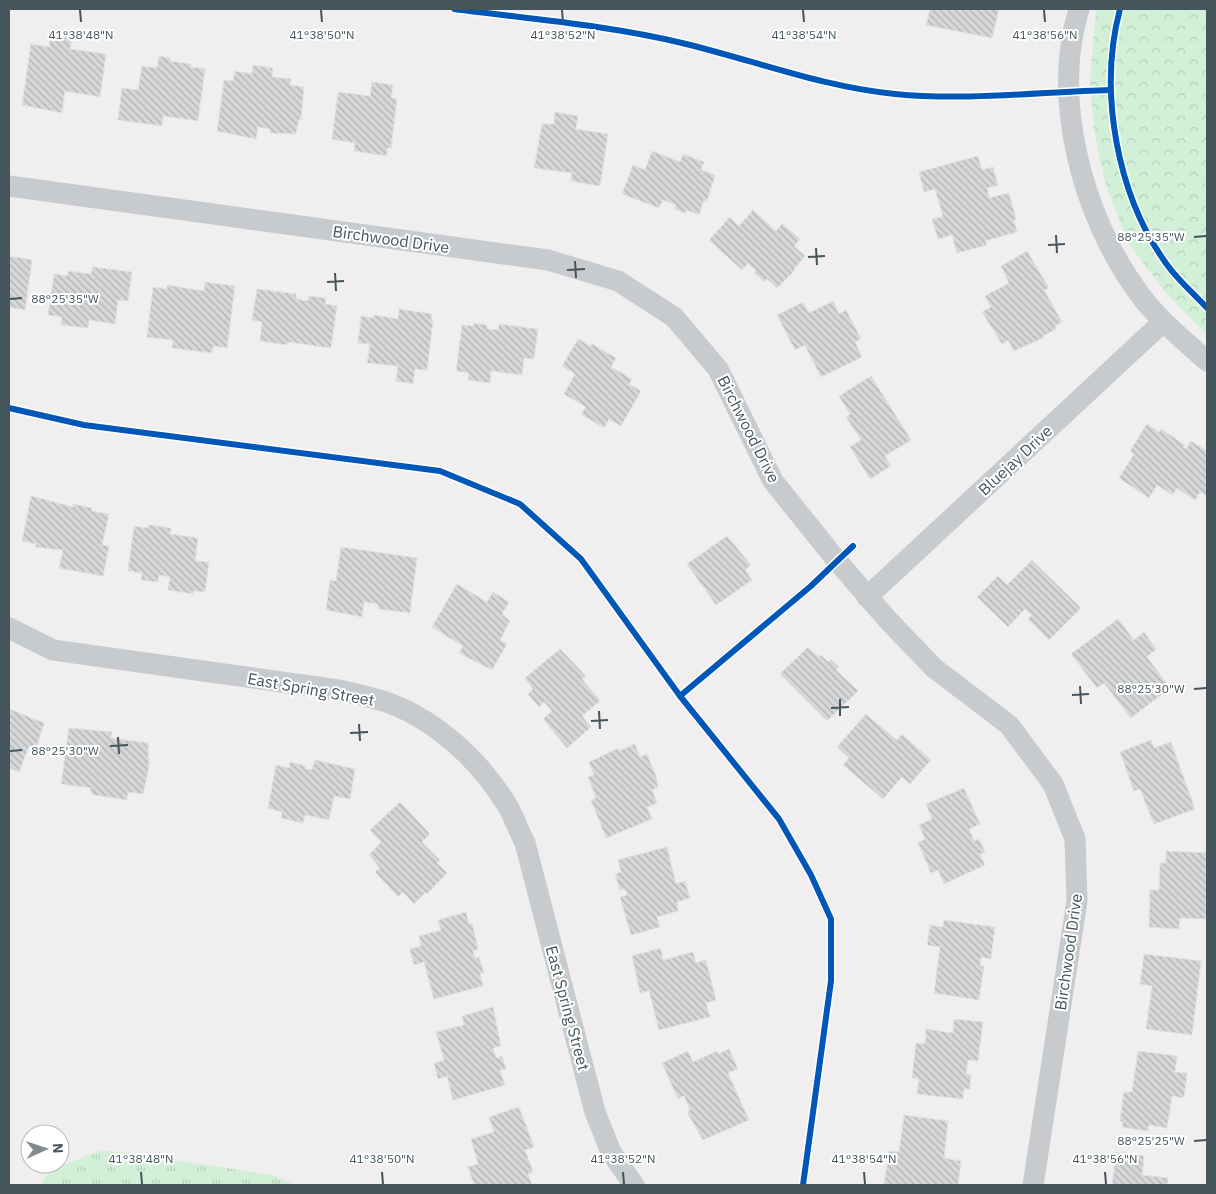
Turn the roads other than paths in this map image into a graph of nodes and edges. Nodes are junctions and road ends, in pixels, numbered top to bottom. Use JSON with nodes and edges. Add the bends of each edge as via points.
{"nodes":[{"id":1,"x":1079,"y":9,"type":"edge"},
{"id":2,"x":9,"y":186,"type":"edge"},
{"id":3,"x":1163,"y":322,"type":"junction"},
{"id":4,"x":1207,"y":362,"type":"edge"},
{"id":5,"x":867,"y":597,"type":"junction"},
{"id":6,"x":9,"y":628,"type":"edge"},
{"id":7,"x":634,"y":1185,"type":"edge"},
{"id":8,"x":1034,"y":1185,"type":"edge"}],
"edges":[{"from":1,"to":3,"type":"street","via":[[1074,24],[1068,91],[1078,166],[1107,243],[1138,293]]},
{"from":2,"to":5,"type":"street","name":"Birchwood Drive","via":[[548,260],[618,281],[674,316],[718,368],[773,481]]},
{"from":3,"to":4,"type":"street"},
{"from":3,"to":5,"type":"street","name":"Bluejay Drive"},
{"from":5,"to":8,"type":"street","name":"Birchwood Drive","via":[[934,668],[1009,725],[1053,784],[1075,839],[1077,901]]},
{"from":6,"to":7,"type":"street","name":"East Spring Street","via":[[53,650],[339,690],[380,700],[420,718],[452,741],[507,805],[525,843],[596,1112],[611,1152]]}]}
